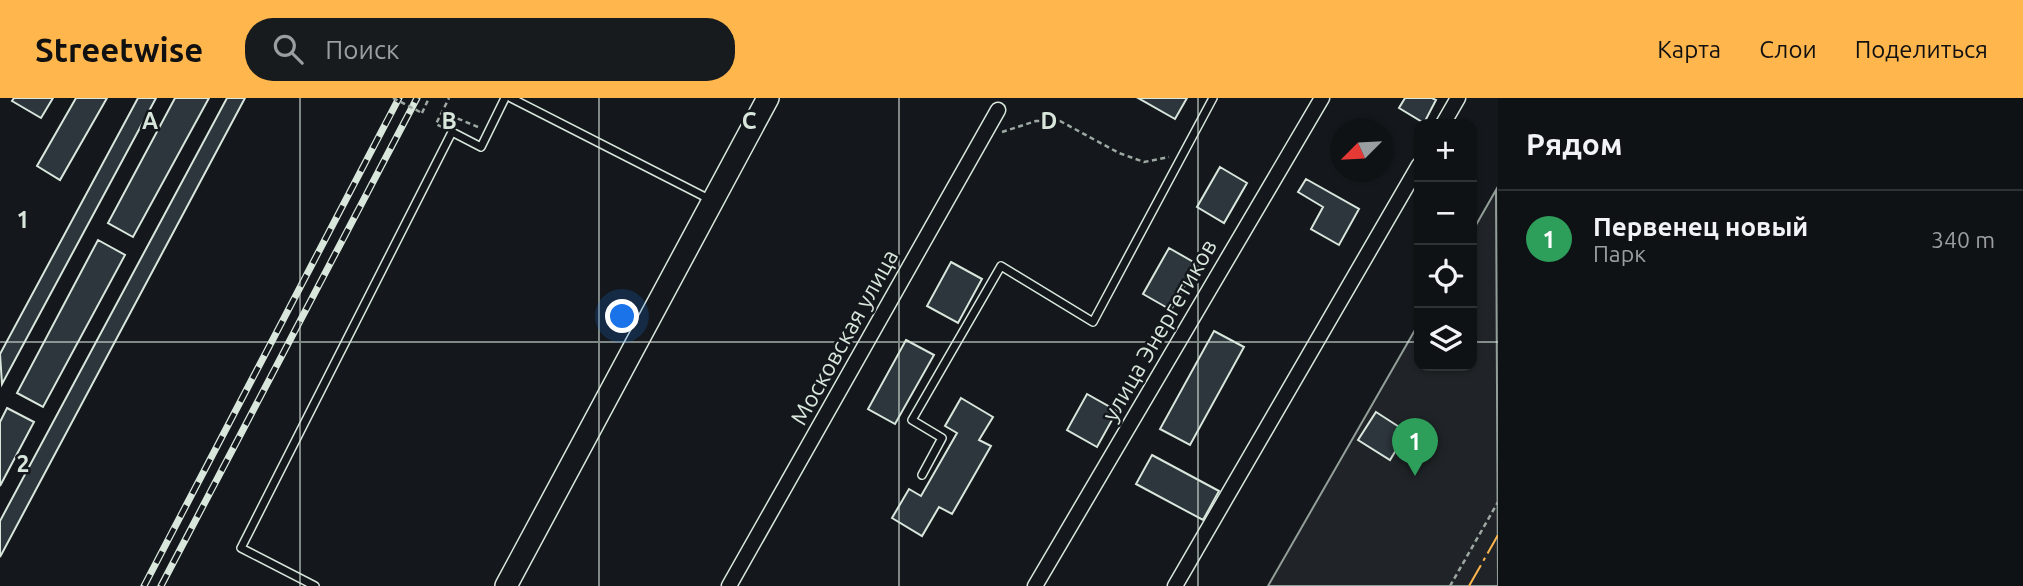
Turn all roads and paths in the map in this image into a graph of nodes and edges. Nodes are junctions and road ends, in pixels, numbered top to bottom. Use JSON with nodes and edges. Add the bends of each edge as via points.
{"nodes":[{"id":1,"x":393,"y":98,"type":"edge"},
{"id":2,"x":429,"y":98,"type":"edge"},
{"id":3,"x":449,"y":98,"type":"edge"},
{"id":4,"x":505,"y":98,"type":"edge"},
{"id":5,"x":511,"y":98,"type":"edge"},
{"id":6,"x":768,"y":98,"type":"edge"},
{"id":7,"x":1213,"y":98,"type":"edge"},
{"id":8,"x":1322,"y":98,"type":"edge"},
{"id":9,"x":1458,"y":98,"type":"edge"},
{"id":10,"x":998,"y":110,"type":"dead end"},
{"id":11,"x":442,"y":111,"type":"junction"},
{"id":12,"x":1446,"y":119,"type":"edge"},
{"id":13,"x":452,"y":132,"type":"junction"},
{"id":14,"x":488,"y":132,"type":"junction"},
{"id":15,"x":983,"y":138,"type":"junction"},
{"id":16,"x":1183,"y":155,"type":"junction"},
{"id":17,"x":1414,"y":174,"type":"edge"},
{"id":18,"x":712,"y":200,"type":"junction"},
{"id":19,"x":922,"y":475,"type":"dead end"},
{"id":20,"x":1498,"y":502,"type":"edge"},
{"id":21,"x":315,"y":586,"type":"edge"},
{"id":22,"x":506,"y":586,"type":"edge"},
{"id":23,"x":729,"y":586,"type":"edge"},
{"id":24,"x":1035,"y":586,"type":"edge"},
{"id":25,"x":1175,"y":586,"type":"edge"},
{"id":26,"x":1450,"y":586,"type":"edge"}],
"edges":[{"from":1,"to":2,"type":"path","bridge":true,"via":[[422,113]]},
{"from":3,"to":11,"type":"path"},
{"from":4,"to":14,"type":"lane"},
{"from":5,"to":18,"type":"lane"},
{"from":6,"to":18,"type":"street"},
{"from":7,"to":16,"type":"lane"},
{"from":8,"to":24,"type":"street","name":"улица Энергетиков"},
{"from":9,"to":12,"type":"street"},
{"from":10,"to":15,"type":"street","name":"Московская улица"},
{"from":11,"to":13,"type":"path","via":[[436,124]]},
{"from":11,"to":14,"type":"path"},
{"from":13,"to":14,"type":"lane","via":[[481,146]]},
{"from":13,"to":21,"type":"lane","via":[[241,548]]},
{"from":15,"to":16,"type":"path","via":[[1036,121],[1060,121],[1144,162]]},
{"from":15,"to":23,"type":"street","name":"Московская улица"},
{"from":16,"to":19,"type":"lane","via":[[1093,322],[1001,266],[912,420],[942,438]]},
{"from":17,"to":25,"type":"street"},
{"from":18,"to":22,"type":"street"},
{"from":20,"to":26,"type":"path"}]}
